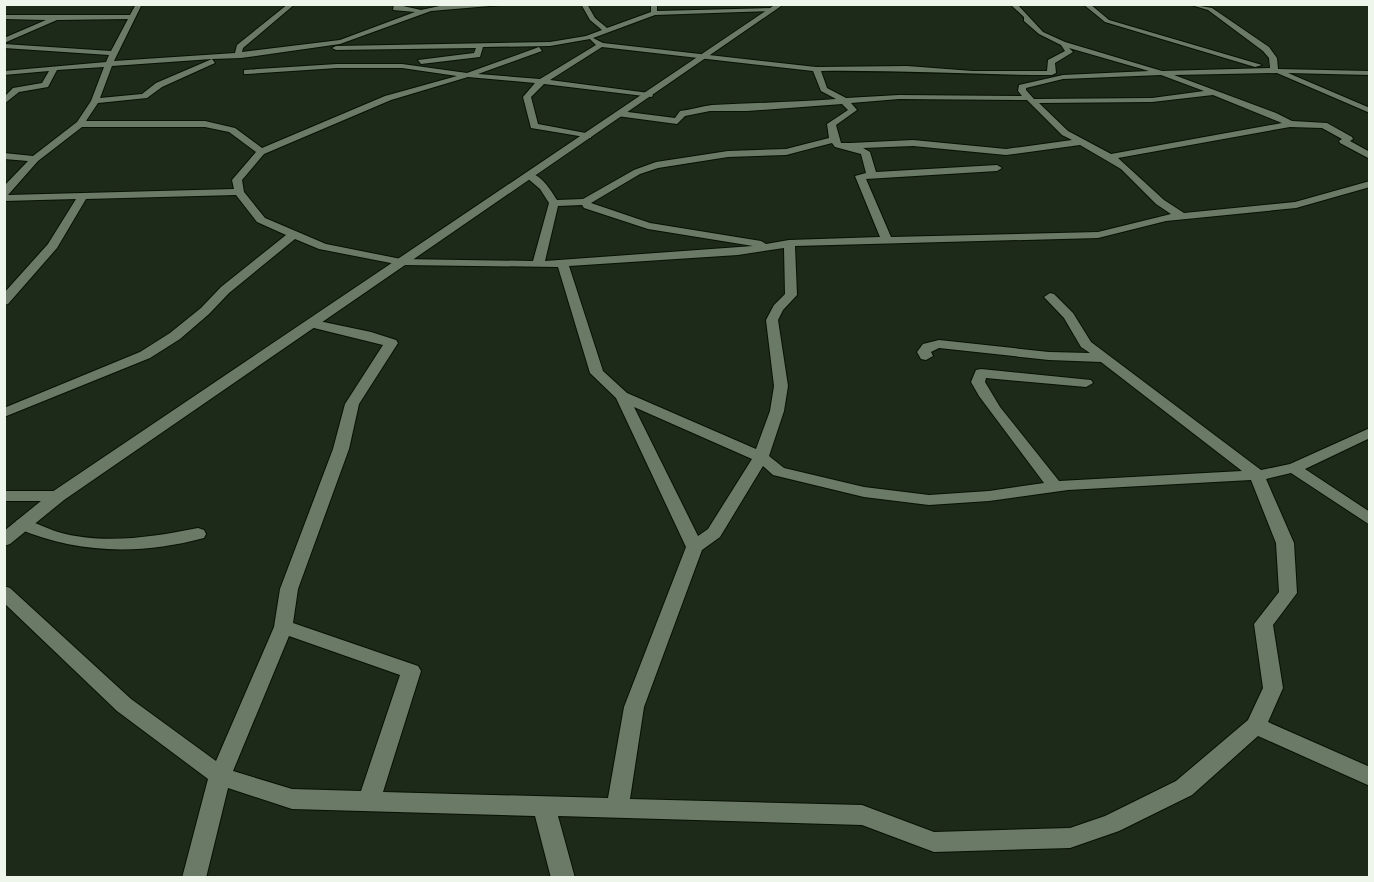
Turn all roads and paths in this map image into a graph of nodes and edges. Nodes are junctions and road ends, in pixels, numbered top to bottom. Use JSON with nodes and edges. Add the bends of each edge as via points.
{"nodes":[{"id":1,"x":139,"y":4,"type":"edge"},
{"id":2,"x":292,"y":4,"type":"edge"},
{"id":3,"x":397,"y":4,"type":"edge"},
{"id":4,"x":510,"y":4,"type":"edge"},
{"id":5,"x":584,"y":4,"type":"edge"},
{"id":6,"x":654,"y":4,"type":"edge"},
{"id":7,"x":1013,"y":4,"type":"edge"},
{"id":8,"x":1086,"y":4,"type":"edge"},
{"id":9,"x":1191,"y":4,"type":"edge"},
{"id":10,"x":778,"y":7,"type":"edge"},
{"id":11,"x":420,"y":12,"type":"junction"},
{"id":12,"x":654,"y":13,"type":"junction"},
{"id":13,"x":4,"y":17,"type":"edge"},
{"id":14,"x":132,"y":17,"type":"junction"},
{"id":15,"x":56,"y":18,"type":"junction"},
{"id":16,"x":607,"y":31,"type":"junction"},
{"id":17,"x":587,"y":38,"type":"junction"},
{"id":18,"x":4,"y":41,"type":"edge"},
{"id":19,"x":550,"y":44,"type":"junction"},
{"id":20,"x":1063,"y":44,"type":"junction"},
{"id":21,"x":480,"y":45,"type":"junction"},
{"id":22,"x":601,"y":45,"type":"junction"},
{"id":23,"x":4,"y":46,"type":"edge"},
{"id":24,"x":306,"y":48,"type":"junction"},
{"id":25,"x":113,"y":53,"type":"junction"},
{"id":26,"x":241,"y":56,"type":"junction"},
{"id":27,"x":706,"y":56,"type":"junction"},
{"id":28,"x":219,"y":58,"type":"junction"},
{"id":29,"x":109,"y":65,"type":"junction"},
{"id":30,"x":411,"y":67,"type":"junction"},
{"id":31,"x":54,"y":69,"type":"junction"},
{"id":32,"x":816,"y":69,"type":"junction"},
{"id":33,"x":1274,"y":70,"type":"junction"},
{"id":34,"x":247,"y":72,"type":"dead end"},
{"id":35,"x":4,"y":73,"type":"edge"},
{"id":36,"x":1051,"y":73,"type":"junction"},
{"id":37,"x":1370,"y":73,"type":"edge"},
{"id":38,"x":468,"y":75,"type":"junction"},
{"id":39,"x":1165,"y":75,"type":"junction"},
{"id":40,"x":1063,"y":77,"type":"junction"},
{"id":41,"x":542,"y":81,"type":"junction"},
{"id":42,"x":1214,"y":93,"type":"junction"},
{"id":43,"x":649,"y":95,"type":"junction"},
{"id":44,"x":842,"y":99,"type":"junction"},
{"id":45,"x":1031,"y":99,"type":"junction"},
{"id":46,"x":95,"y":101,"type":"junction"},
{"id":47,"x":4,"y":102,"type":"edge"},
{"id":48,"x":1370,"y":111,"type":"edge"},
{"id":49,"x":621,"y":114,"type":"junction"},
{"id":50,"x":80,"y":124,"type":"junction"},
{"id":51,"x":1290,"y":124,"type":"junction"},
{"id":52,"x":588,"y":136,"type":"junction"},
{"id":53,"x":834,"y":140,"type":"junction"},
{"id":54,"x":1084,"y":142,"type":"junction"},
{"id":55,"x":849,"y":146,"type":"junction"},
{"id":56,"x":261,"y":152,"type":"junction"},
{"id":57,"x":4,"y":156,"type":"edge"},
{"id":58,"x":1370,"y":156,"type":"edge"},
{"id":59,"x":1110,"y":157,"type":"junction"},
{"id":60,"x":35,"y":159,"type":"junction"},
{"id":61,"x":997,"y":168,"type":"dead end"},
{"id":62,"x":529,"y":175,"type":"junction"},
{"id":63,"x":872,"y":176,"type":"junction"},
{"id":64,"x":1370,"y":184,"type":"edge"},
{"id":65,"x":239,"y":192,"type":"junction"},
{"id":66,"x":4,"y":195,"type":"edge"},
{"id":67,"x":83,"y":196,"type":"junction"},
{"id":68,"x":585,"y":202,"type":"junction"},
{"id":69,"x":554,"y":203,"type":"junction"},
{"id":70,"x":1182,"y":216,"type":"junction"},
{"id":71,"x":294,"y":234,"type":"junction"},
{"id":72,"x":886,"y":239,"type":"junction"},
{"id":73,"x":789,"y":243,"type":"junction"},
{"id":74,"x":773,"y":246,"type":"junction"},
{"id":75,"x":401,"y":262,"type":"junction"},
{"id":76,"x":563,"y":264,"type":"junction"},
{"id":77,"x":538,"y":265,"type":"junction"},
{"id":78,"x":1050,"y":297,"type":"dead end"},
{"id":79,"x":4,"y":301,"type":"edge"},
{"id":80,"x":314,"y":324,"type":"junction"},
{"id":81,"x":926,"y":356,"type":"dead end"},
{"id":82,"x":1104,"y":358,"type":"junction"},
{"id":83,"x":1086,"y":383,"type":"dead end"},
{"id":84,"x":622,"y":396,"type":"junction"},
{"id":85,"x":4,"y":413,"type":"edge"},
{"id":86,"x":1370,"y":432,"type":"edge"},
{"id":87,"x":761,"y":457,"type":"junction"},
{"id":88,"x":1294,"y":468,"type":"junction"},
{"id":89,"x":1257,"y":475,"type":"junction"},
{"id":90,"x":1055,"y":487,"type":"junction"},
{"id":91,"x":4,"y":496,"type":"edge"},
{"id":92,"x":58,"y":496,"type":"junction"},
{"id":93,"x":1370,"y":520,"type":"edge"},
{"id":94,"x":23,"y":524,"type":"junction"},
{"id":95,"x":198,"y":534,"type":"dead end"},
{"id":96,"x":4,"y":540,"type":"edge"},
{"id":97,"x":695,"y":547,"type":"junction"},
{"id":98,"x":4,"y":592,"type":"edge"},
{"id":99,"x":283,"y":627,"type":"junction"},
{"id":100,"x":1256,"y":726,"type":"junction"},
{"id":101,"x":220,"y":776,"type":"junction"},
{"id":102,"x":1370,"y":777,"type":"edge"},
{"id":103,"x":369,"y":802,"type":"junction"},
{"id":104,"x":544,"y":807,"type":"junction"},
{"id":105,"x":617,"y":808,"type":"junction"},
{"id":106,"x":194,"y":878,"type":"edge"},
{"id":107,"x":563,"y":878,"type":"edge"}],
"edges":[{"from":1,"to":14,"type":"street"},
{"from":2,"to":26,"type":"street","via":[[240,47]]},
{"from":3,"to":11,"type":"street","via":[[395,9]]},
{"from":4,"to":11,"type":"street"},
{"from":5,"to":16,"type":"street","via":[[592,19]]},
{"from":6,"to":12,"type":"street"},
{"from":7,"to":20,"type":"street","via":[[1041,33]]},
{"from":8,"to":33,"type":"street","via":[[1107,21]]},
{"from":9,"to":33,"type":"street","via":[[1210,9],[1266,49],[1274,58]]},
{"from":10,"to":12,"type":"street"},
{"from":10,"to":27,"type":"street"},
{"from":11,"to":24,"type":"street","via":[[365,34]]},
{"from":12,"to":16,"type":"street"},
{"from":13,"to":15,"type":"street"},
{"from":14,"to":15,"type":"street"},
{"from":14,"to":25,"type":"street"},
{"from":15,"to":18,"type":"street"},
{"from":16,"to":17,"type":"street"},
{"from":17,"to":19,"type":"street"},
{"from":17,"to":22,"type":"street"},
{"from":19,"to":21,"type":"street"},
{"from":19,"to":38,"type":"street"},
{"from":20,"to":36,"type":"street","via":[[1069,52],[1051,62]]},
{"from":20,"to":39,"type":"street","via":[[1100,52]]},
{"from":21,"to":24,"type":"street"},
{"from":21,"to":30,"type":"street","via":[[477,55],[418,62]]},
{"from":22,"to":27,"type":"street"},
{"from":22,"to":41,"type":"street"},
{"from":23,"to":25,"type":"street"},
{"from":24,"to":26,"type":"street"},
{"from":25,"to":29,"type":"street"},
{"from":26,"to":28,"type":"street"},
{"from":27,"to":32,"type":"street"},
{"from":27,"to":43,"type":"street"},
{"from":28,"to":29,"type":"street"},
{"from":28,"to":46,"type":"street","via":[[159,85],[144,96]]},
{"from":29,"to":31,"type":"street"},
{"from":29,"to":46,"type":"street"},
{"from":30,"to":34,"type":"street","via":[[337,66]]},
{"from":30,"to":38,"type":"street"},
{"from":31,"to":35,"type":"street"},
{"from":31,"to":47,"type":"street","via":[[45,85],[16,90]]},
{"from":32,"to":36,"type":"street"},
{"from":32,"to":44,"type":"street","via":[[824,89]]},
{"from":33,"to":37,"type":"street"},
{"from":33,"to":39,"type":"street"},
{"from":33,"to":48,"type":"street"},
{"from":36,"to":40,"type":"street"},
{"from":38,"to":41,"type":"street"},
{"from":38,"to":56,"type":"street","via":[[388,98]]},
{"from":39,"to":40,"type":"street"},
{"from":39,"to":42,"type":"street"},
{"from":40,"to":45,"type":"street","via":[[1022,87]]},
{"from":41,"to":43,"type":"street"},
{"from":41,"to":52,"type":"street","via":[[527,97],[534,126]]},
{"from":42,"to":45,"type":"street","via":[[1133,100]]},
{"from":42,"to":51,"type":"street"},
{"from":43,"to":49,"type":"street"},
{"from":44,"to":45,"type":"street"},
{"from":44,"to":49,"type":"street","via":[[710,108],[683,113],[677,121]]},
{"from":44,"to":53,"type":"street","via":[[853,110],[831,124]]},
{"from":45,"to":54,"type":"street","via":[[1065,132]]},
{"from":46,"to":50,"type":"street"},
{"from":49,"to":52,"type":"street"},
{"from":50,"to":56,"type":"street","via":[[205,124],[232,130]]},
{"from":50,"to":60,"type":"street"},
{"from":51,"to":58,"type":"street","via":[[1324,124],[1349,139],[1343,141]]},
{"from":51,"to":59,"type":"street"},
{"from":52,"to":62,"type":"street"},
{"from":53,"to":55,"type":"street","via":[[838,145]]},
{"from":53,"to":68,"type":"street","via":[[786,152],[728,154],[656,165]]},
{"from":54,"to":55,"type":"street","via":[[1006,152],[913,143]]},
{"from":54,"to":59,"type":"street"},
{"from":55,"to":63,"type":"street","via":[[865,152]]},
{"from":56,"to":65,"type":"street","via":[[237,180]]},
{"from":57,"to":60,"type":"street"},
{"from":59,"to":70,"type":"street","via":[[1160,202]]},
{"from":60,"to":66,"type":"street"},
{"from":61,"to":63,"type":"street"},
{"from":62,"to":69,"type":"street","via":[[544,187]]},
{"from":62,"to":75,"type":"street"},
{"from":63,"to":72,"type":"street","via":[[860,176]]},
{"from":64,"to":70,"type":"street","via":[[1296,205]]},
{"from":65,"to":67,"type":"street"},
{"from":65,"to":71,"type":"street","via":[[261,220]]},
{"from":66,"to":67,"type":"street"},
{"from":67,"to":79,"type":"street","via":[[53,246]]},
{"from":68,"to":69,"type":"street"},
{"from":68,"to":74,"type":"street","via":[[648,226]]},
{"from":69,"to":77,"type":"street"},
{"from":70,"to":72,"type":"street","via":[[1098,235]]},
{"from":71,"to":75,"type":"street","via":[[323,247]]},
{"from":71,"to":85,"type":"street","via":[[225,290],[206,311],[145,355]]},
{"from":72,"to":73,"type":"street"},
{"from":73,"to":74,"type":"street"},
{"from":73,"to":87,"type":"street","via":[[792,295],[772,320],[781,386]]},
{"from":74,"to":76,"type":"street"},
{"from":75,"to":77,"type":"street"},
{"from":75,"to":80,"type":"street"},
{"from":76,"to":77,"type":"street"},
{"from":76,"to":84,"type":"street","via":[[597,373]]},
{"from":78,"to":82,"type":"street","via":[[1070,316],[1086,344]]},
{"from":80,"to":92,"type":"street"},
{"from":80,"to":99,"type":"street","via":[[391,343],[352,404],[341,449],[289,589]]},
{"from":81,"to":82,"type":"street","via":[[928,347],[939,344]]},
{"from":82,"to":89,"type":"street"},
{"from":83,"to":90,"type":"street","via":[[981,373],[978,382],[986,398]]},
{"from":84,"to":87,"type":"street"},
{"from":84,"to":97,"type":"street"},
{"from":86,"to":88,"type":"street"},
{"from":87,"to":90,"type":"street","via":[[778,472],[864,492],[929,500]]},
{"from":87,"to":97,"type":"street","via":[[714,533]]},
{"from":88,"to":89,"type":"street"},
{"from":88,"to":93,"type":"street"},
{"from":89,"to":90,"type":"street"},
{"from":89,"to":100,"type":"street","via":[[1285,543],[1288,592],[1263,624],[1273,688]]},
{"from":91,"to":92,"type":"street"},
{"from":92,"to":94,"type":"street"},
{"from":94,"to":95,"type":"street","via":[[56,537],[97,543],[160,543]]},
{"from":94,"to":96,"type":"street"},
{"from":97,"to":105,"type":"street","via":[[634,707]]},
{"from":98,"to":101,"type":"street","via":[[124,705]]},
{"from":99,"to":101,"type":"street"},
{"from":99,"to":103,"type":"street","via":[[411,671]]},
{"from":100,"to":102,"type":"street"},
{"from":100,"to":105,"type":"street","via":[[1184,788],[1111,824],[1070,838],[934,842],[862,815]]},
{"from":101,"to":103,"type":"street","via":[[292,799]]},
{"from":101,"to":106,"type":"street"},
{"from":103,"to":104,"type":"street"},
{"from":104,"to":105,"type":"street"},
{"from":104,"to":107,"type":"street"}]}
